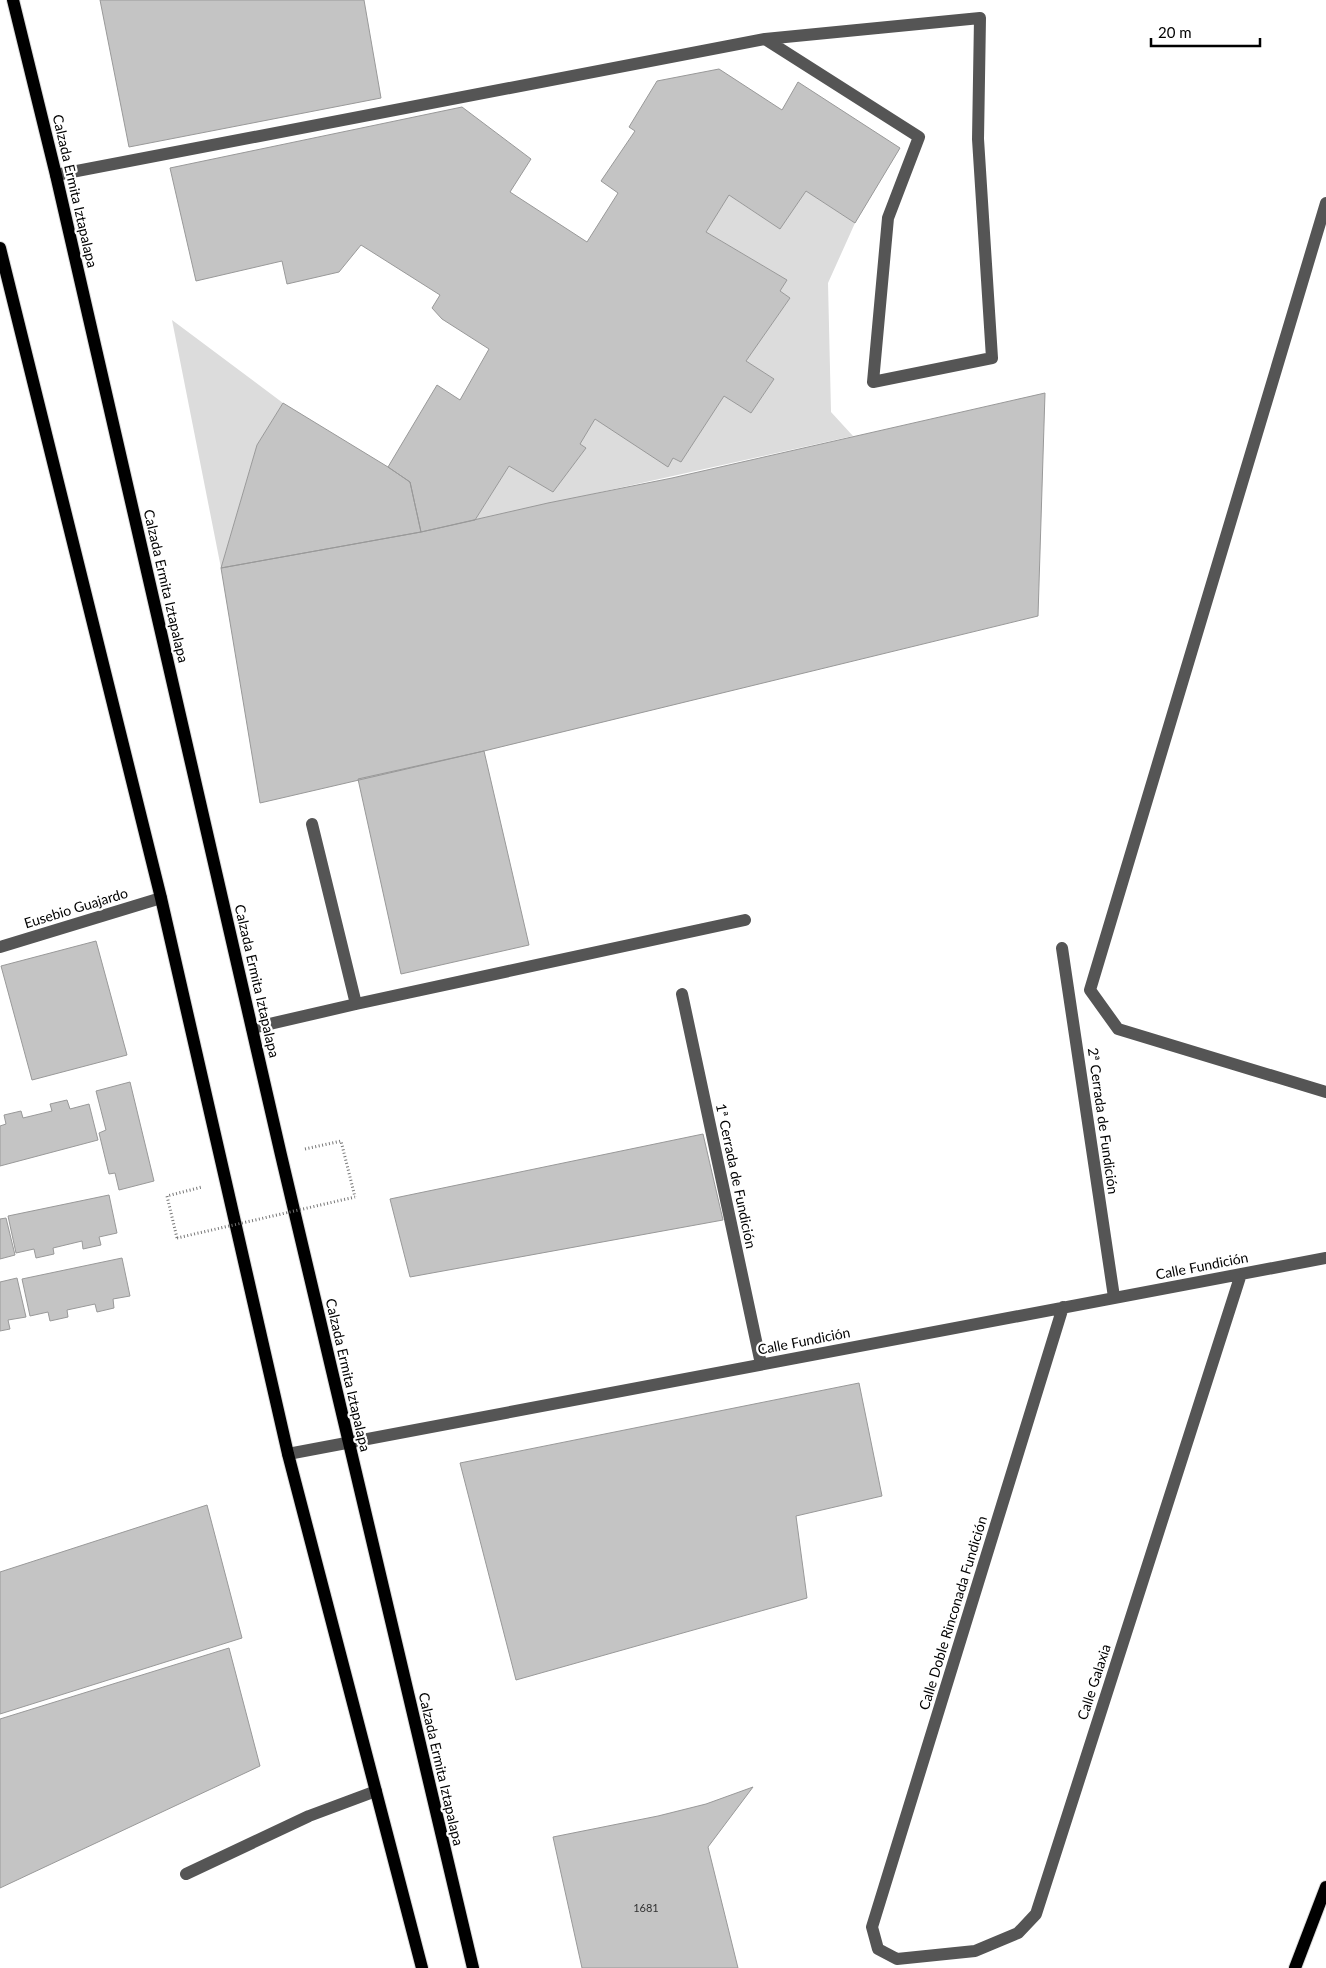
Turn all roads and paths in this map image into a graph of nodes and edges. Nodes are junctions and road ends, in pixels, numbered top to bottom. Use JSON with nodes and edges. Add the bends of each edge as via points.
{"nodes":[{"id":1,"x":13,"y":0,"type":"edge"},
{"id":2,"x":765,"y":39,"type":"junction"},
{"id":3,"x":56,"y":175,"type":"junction"},
{"id":4,"x":1326,"y":203,"type":"edge"},
{"id":5,"x":0,"y":248,"type":"edge"},
{"id":6,"x":312,"y":824,"type":"dead end"},
{"id":7,"x":161,"y":898,"type":"junction"},
{"id":8,"x":745,"y":920,"type":"dead end"},
{"id":9,"x":0,"y":947,"type":"edge"},
{"id":10,"x":1062,"y":948,"type":"dead end"},
{"id":11,"x":682,"y":994,"type":"dead end"},
{"id":12,"x":356,"y":1004,"type":"junction"},
{"id":13,"x":252,"y":1028,"type":"junction"},
{"id":14,"x":1326,"y":1092,"type":"edge"},
{"id":15,"x":281,"y":1155,"type":"junction"},
{"id":16,"x":226,"y":1181,"type":"junction"},
{"id":17,"x":1326,"y":1258,"type":"edge"},
{"id":18,"x":1241,"y":1274,"type":"junction"},
{"id":19,"x":1114,"y":1297,"type":"junction"},
{"id":20,"x":1062,"y":1307,"type":"junction"},
{"id":21,"x":761,"y":1364,"type":"junction"},
{"id":22,"x":349,"y":1442,"type":"junction"},
{"id":23,"x":288,"y":1454,"type":"junction"},
{"id":24,"x":376,"y":1791,"type":"junction"},
{"id":25,"x":186,"y":1874,"type":"dead end"},
{"id":26,"x":1326,"y":1887,"type":"edge"},
{"id":27,"x":872,"y":1927,"type":"joint"},
{"id":28,"x":422,"y":1968,"type":"edge"},
{"id":29,"x":473,"y":1968,"type":"edge"},
{"id":30,"x":1295,"y":1968,"type":"edge"}],
"edges":[{"from":1,"to":3,"type":"main road","name":"Calzada Ermita Iztapalapa"},
{"from":2,"to":2,"type":"street","via":[[980,18],[978,139],[992,358],[873,382],[888,218],[918,137]]},
{"from":2,"to":3,"type":"street"},
{"from":3,"to":13,"type":"main road","name":"Calzada Ermita Iztapalapa"},
{"from":4,"to":14,"type":"street","via":[[1090,990],[1118,1029]]},
{"from":5,"to":7,"type":"main road"},
{"from":6,"to":12,"type":"street"},
{"from":7,"to":9,"type":"street","name":"Eusebio Guajardo"},
{"from":7,"to":16,"type":"main road"},
{"from":8,"to":12,"type":"street"},
{"from":10,"to":19,"type":"street","name":"2ª Cerrada de Fundición"},
{"from":11,"to":21,"type":"street","name":"1ª Cerrada de Fundición"},
{"from":12,"to":13,"type":"street"},
{"from":13,"to":15,"type":"main road","name":"Calzada Ermita Iztapalapa"},
{"from":15,"to":16,"type":"path","bridge":true,"via":[[342,1141],[355,1197],[177,1238],[167,1196]]},
{"from":15,"to":22,"type":"main road","name":"Calzada Ermita Iztapalapa"},
{"from":16,"to":23,"type":"main road"},
{"from":17,"to":18,"type":"street","name":"Calle Fundición"},
{"from":18,"to":19,"type":"street","name":"Calle Fundición"},
{"from":18,"to":27,"type":"street","name":"Calle Galaxia","via":[[1036,1914],[1018,1933],[975,1951],[896,1959],[878,1949]]},
{"from":19,"to":20,"type":"street","name":"Calle Fundición"},
{"from":20,"to":21,"type":"street","name":"Calle Fundición"},
{"from":20,"to":27,"type":"street","name":"Calle Doble Rinconada Fundición"},
{"from":21,"to":22,"type":"street","name":"Calle Fundición"},
{"from":22,"to":23,"type":"street","name":"Calle Fundición"},
{"from":22,"to":29,"type":"main road","name":"Calzada Ermita Iztapalapa"},
{"from":23,"to":24,"type":"main road"},
{"from":24,"to":25,"type":"street","via":[[309,1816]]},
{"from":24,"to":28,"type":"main road"},
{"from":26,"to":30,"type":"main road"}]}
